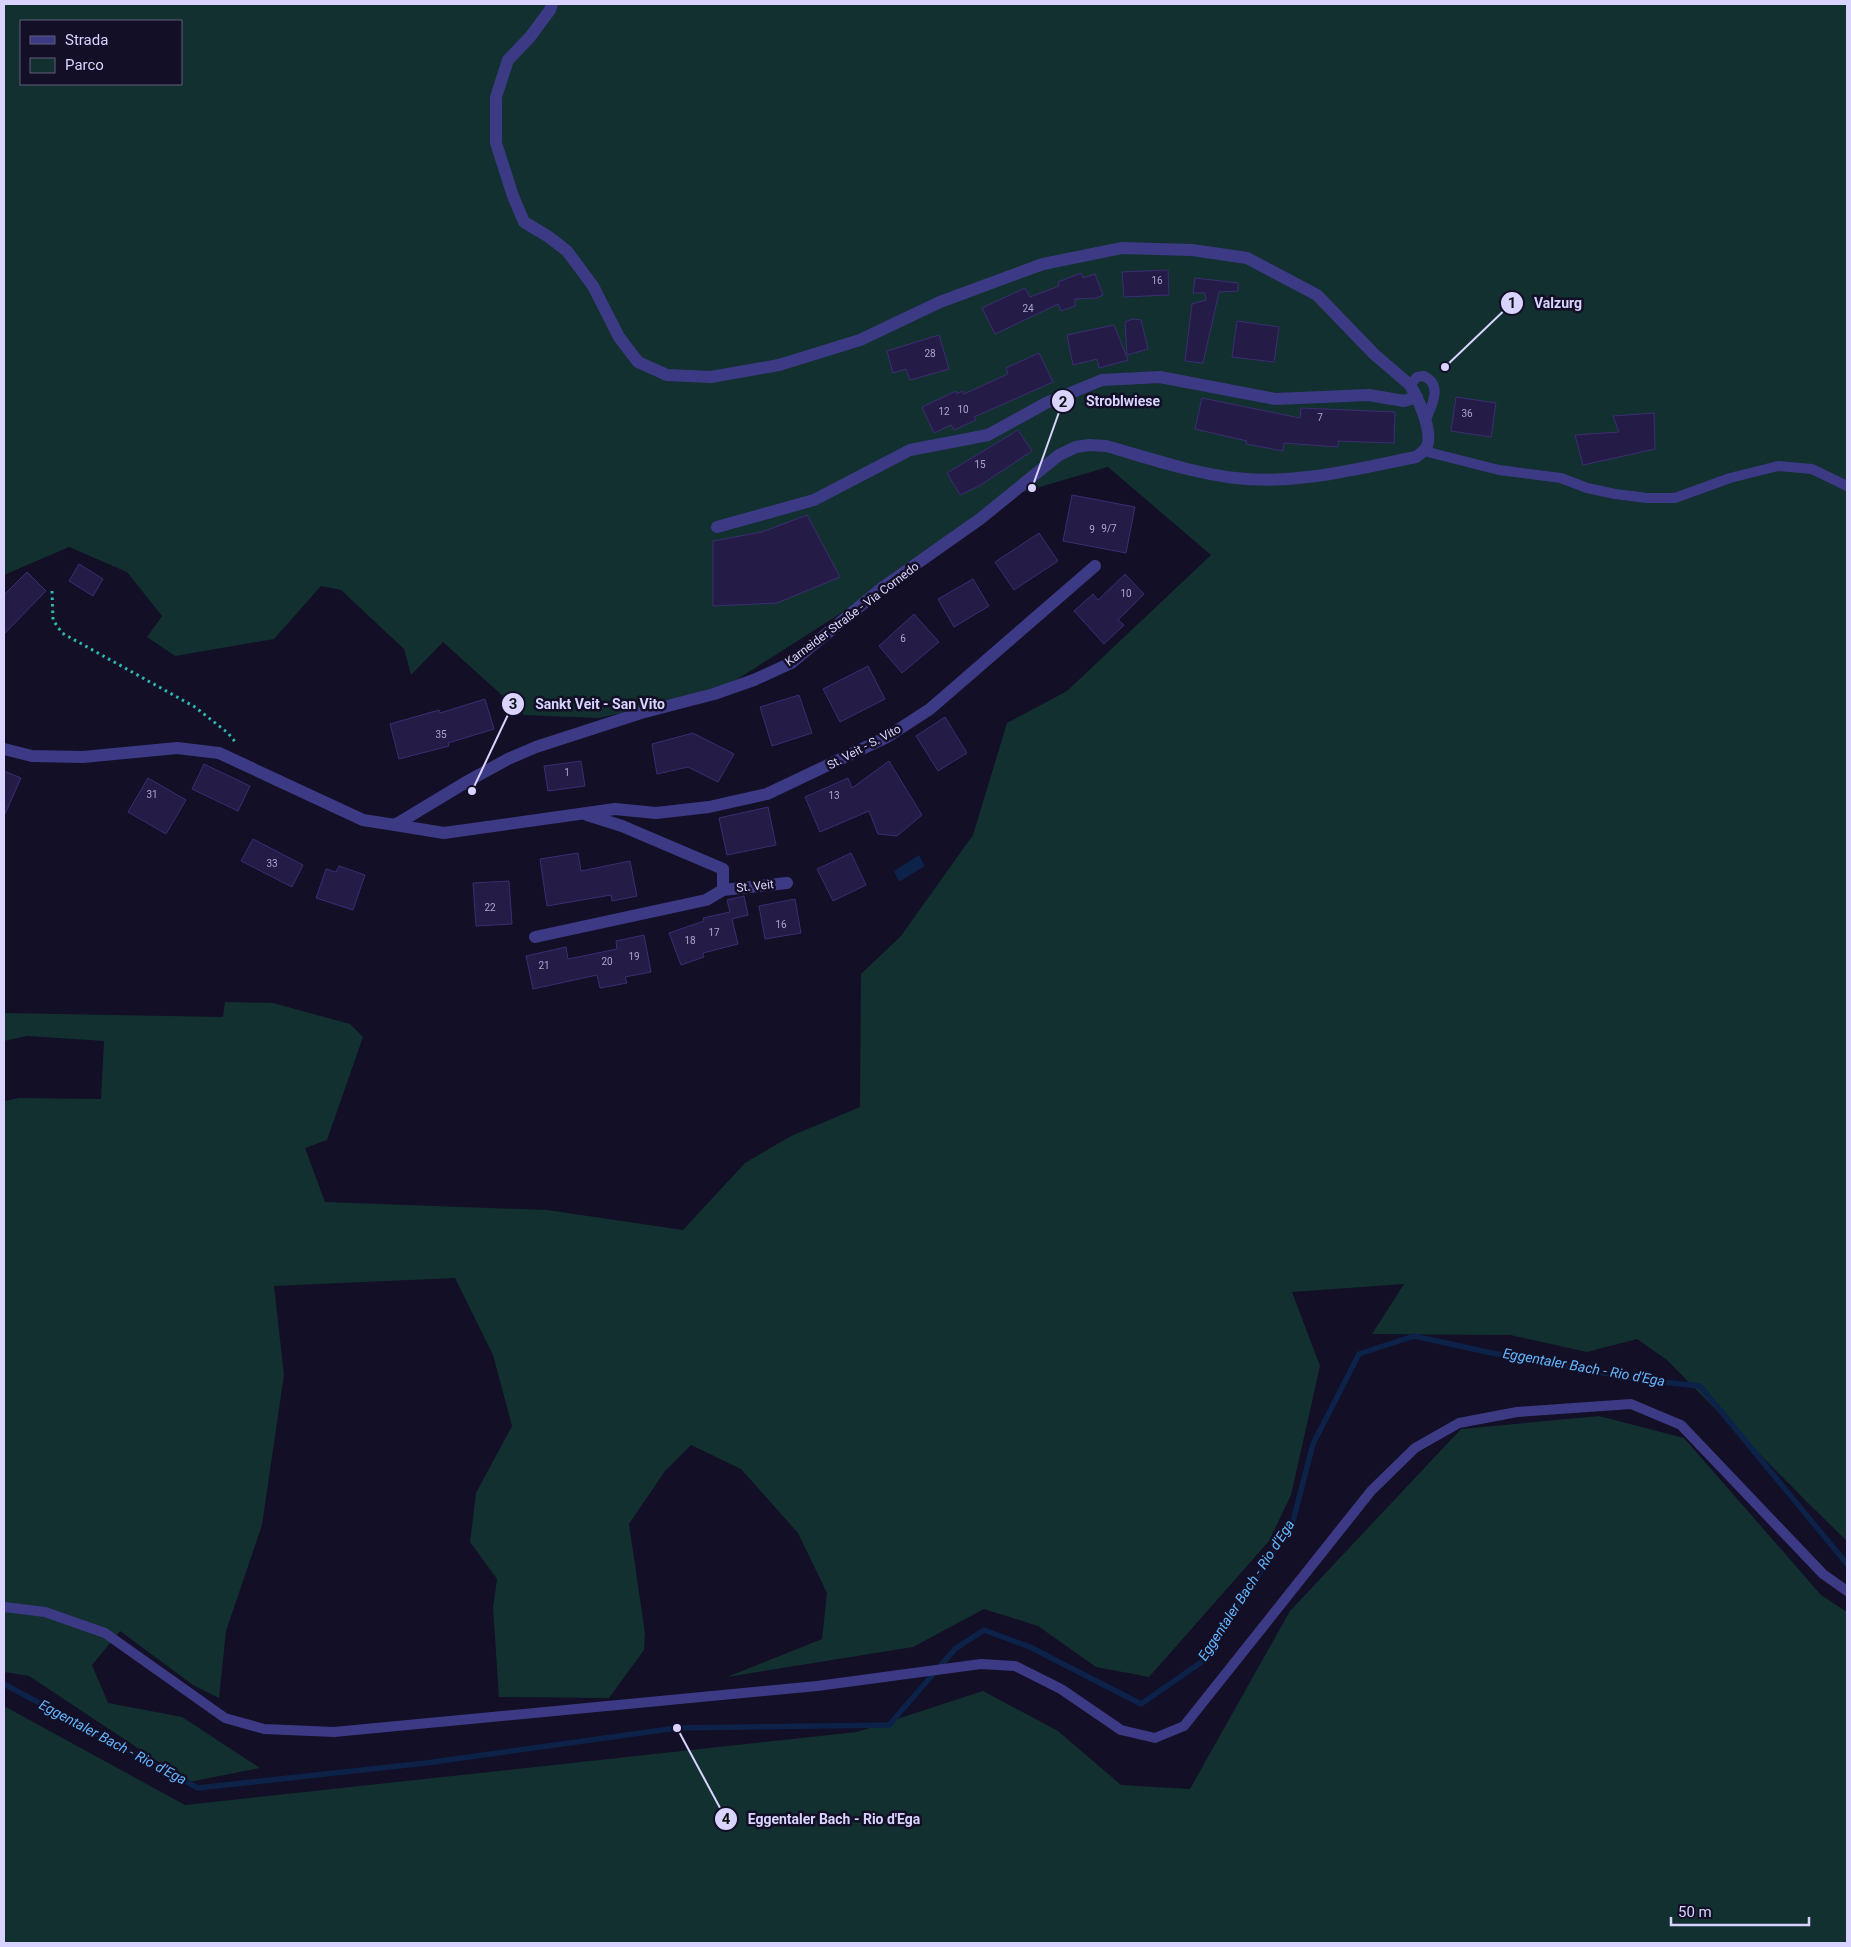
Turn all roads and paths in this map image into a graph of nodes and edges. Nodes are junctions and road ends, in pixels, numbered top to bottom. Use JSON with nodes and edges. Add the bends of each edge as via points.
{"nodes":[{"id":1,"x":552,"y":4,"type":"edge"},
{"id":2,"x":1410,"y":385,"type":"junction"},
{"id":3,"x":1417,"y":397,"type":"junction"},
{"id":4,"x":1425,"y":422,"type":"junction"},
{"id":5,"x":1424,"y":451,"type":"junction"},
{"id":6,"x":1847,"y":486,"type":"edge"},
{"id":7,"x":717,"y":527,"type":"dead end"},
{"id":8,"x":1095,"y":566,"type":"dead end"},
{"id":9,"x":52,"y":591,"type":"dead end"},
{"id":10,"x":4,"y":748,"type":"edge"},
{"id":11,"x":244,"y":764,"type":"junction"},
{"id":12,"x":583,"y":814,"type":"junction"},
{"id":13,"x":395,"y":825,"type":"junction"},
{"id":14,"x":787,"y":883,"type":"dead end"},
{"id":15,"x":723,"y":890,"type":"junction"},
{"id":16,"x":535,"y":937,"type":"dead end"},
{"id":17,"x":1847,"y":1591,"type":"edge"},
{"id":18,"x":4,"y":1607,"type":"edge"}],
"edges":[{"from":1,"to":2,"type":"street","via":[[530,38],[508,60],[496,98],[496,143],[524,222],[567,251],[593,286],[619,337],[638,362],[667,375],[711,378],[779,365],[860,340],[940,302],[1042,264],[1122,248],[1192,250],[1248,258],[1317,295],[1374,354]]},
{"from":2,"to":3,"type":"street"},
{"from":2,"to":4,"type":"lane","via":[[1417,377],[1424,376],[1434,385],[1436,392]]},
{"from":3,"to":4,"type":"street"},
{"from":3,"to":7,"type":"street","via":[[1404,400],[1369,395],[1275,399],[1160,377],[1102,380],[1046,402],[988,435],[910,450],[814,500]]},
{"from":4,"to":5,"type":"street","via":[[1428,445]]},
{"from":5,"to":6,"type":"lane","via":[[1499,470],[1561,478],[1587,488],[1647,498],[1674,498],[1730,478],[1778,466],[1812,468]]},
{"from":5,"to":13,"type":"street","name":"Karneider Straße - Via Cornedo","via":[[1416,457],[1318,477],[1280,479],[1212,475],[1106,446],[1076,447],[1045,464],[980,519],[882,588],[791,663],[714,694],[641,713],[536,747],[468,781]]},
{"from":8,"to":12,"type":"street","name":"St. Veit - S. Vito","via":[[930,709],[887,737],[824,768],[767,794],[709,807],[656,813],[615,809]]},
{"from":9,"to":11,"type":"path","via":[[53,620],[62,633],[195,707],[228,733],[243,751]]},
{"from":10,"to":11,"type":"street","via":[[32,756],[83,756],[176,748],[219,753]]},
{"from":11,"to":13,"type":"street","via":[[363,820]]},
{"from":12,"to":13,"type":"street","name":"St. Veit - S. Vito","via":[[444,832]]},
{"from":12,"to":15,"type":"street","name":"St. Veit - S. Vito","via":[[622,826],[723,869]]},
{"from":14,"to":15,"type":"street","name":"St. Veit"},
{"from":15,"to":16,"type":"street","via":[[706,900]]},
{"from":17,"to":18,"type":"lane","via":[[1823,1574],[1681,1425],[1631,1404],[1517,1412],[1459,1423],[1415,1448],[1371,1491],[1184,1726],[1155,1738],[1121,1730],[1060,1689],[1015,1666],[981,1664],[818,1686],[334,1732],[264,1729],[225,1718],[105,1633],[45,1612]]}]}
